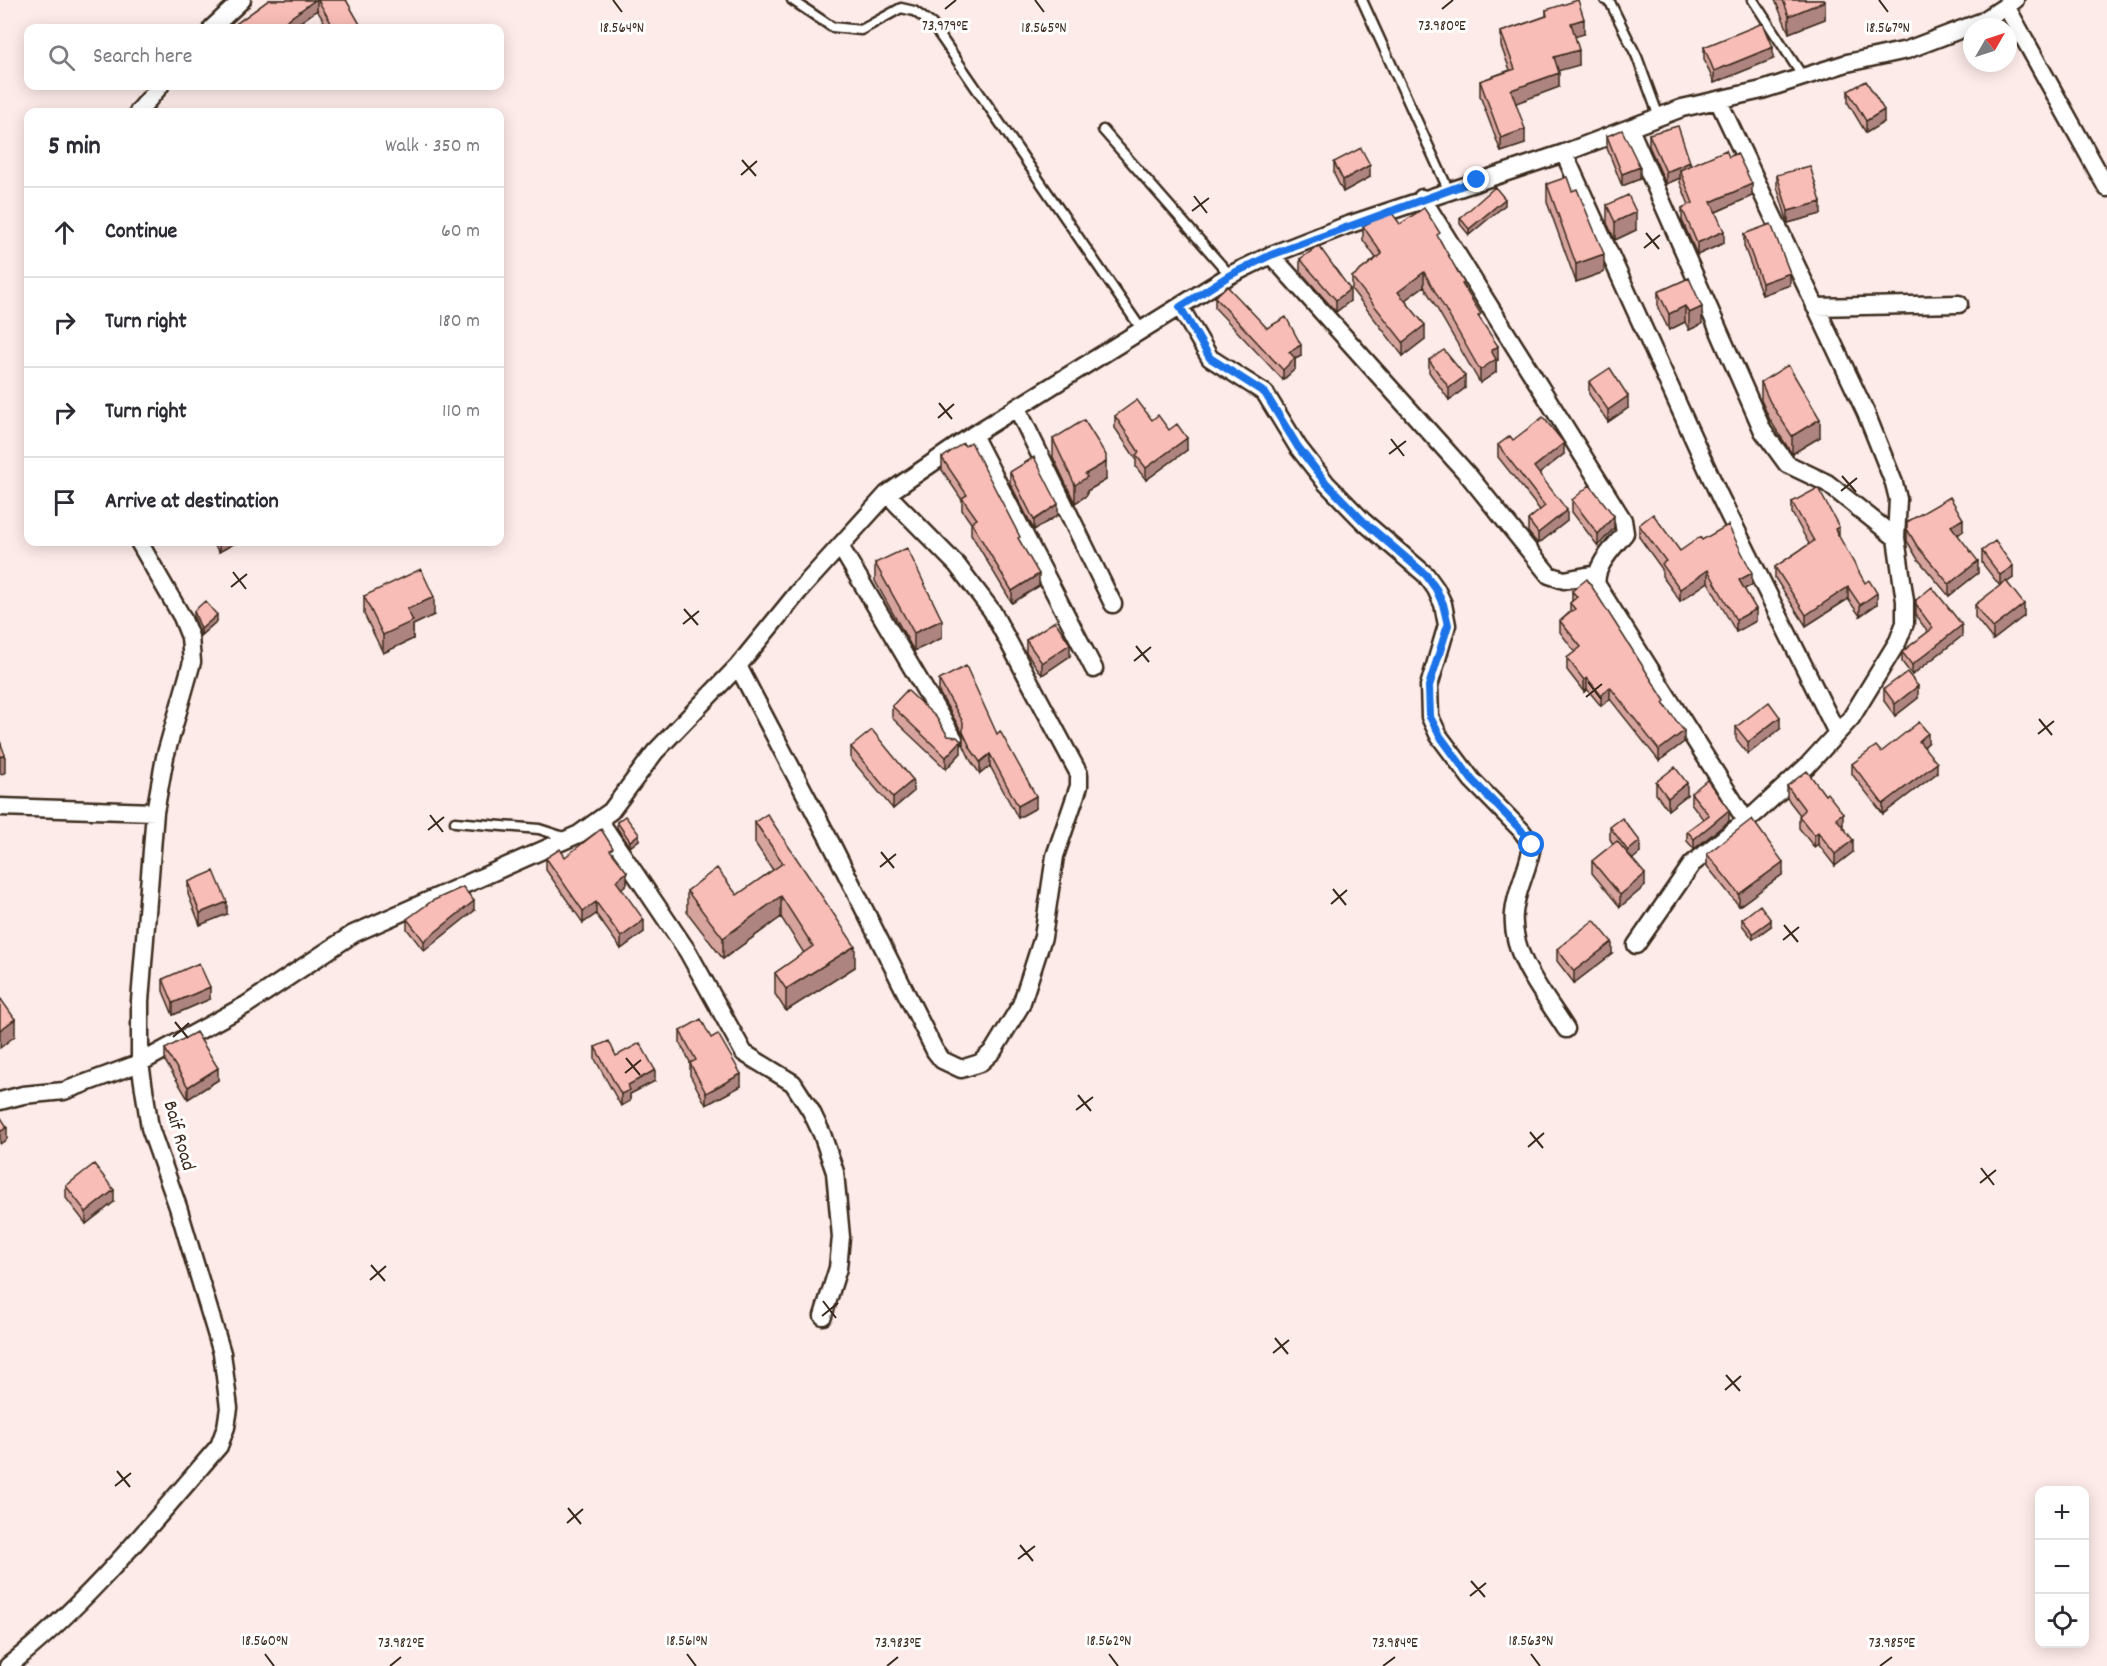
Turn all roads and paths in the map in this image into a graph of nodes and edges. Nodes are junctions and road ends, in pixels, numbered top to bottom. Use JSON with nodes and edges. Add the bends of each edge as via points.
{"nodes":[{"id":1,"x":242,"y":0,"type":"edge"},
{"id":2,"x":792,"y":0,"type":"edge"},
{"id":3,"x":1362,"y":0,"type":"edge"},
{"id":4,"x":1605,"y":0,"type":"edge"},
{"id":5,"x":1753,"y":0,"type":"edge"},
{"id":6,"x":2011,"y":3,"type":"edge"},
{"id":7,"x":216,"y":24,"type":"edge"},
{"id":8,"x":1803,"y":77,"type":"junction"},
{"id":9,"x":157,"y":90,"type":"edge"},
{"id":10,"x":1718,"y":100,"type":"junction"},
{"id":11,"x":141,"y":108,"type":"edge"},
{"id":12,"x":1659,"y":117,"type":"junction"},
{"id":13,"x":1630,"y":129,"type":"junction"},
{"id":14,"x":1103,"y":130,"type":"dead end"},
{"id":15,"x":1564,"y":153,"type":"junction"},
{"id":16,"x":2107,"y":188,"type":"edge"},
{"id":17,"x":1448,"y":189,"type":"junction"},
{"id":18,"x":1422,"y":198,"type":"junction"},
{"id":19,"x":1271,"y":255,"type":"junction"},
{"id":20,"x":1230,"y":275,"type":"junction"},
{"id":21,"x":1959,"y":304,"type":"dead end"},
{"id":22,"x":1180,"y":307,"type":"junction"},
{"id":23,"x":1815,"y":307,"type":"junction"},
{"id":24,"x":1142,"y":330,"type":"junction"},
{"id":25,"x":1017,"y":408,"type":"junction"},
{"id":26,"x":972,"y":435,"type":"junction"},
{"id":27,"x":887,"y":494,"type":"junction"},
{"id":28,"x":1896,"y":538,"type":"junction"},
{"id":29,"x":141,"y":546,"type":"edge"},
{"id":30,"x":840,"y":546,"type":"junction"},
{"id":31,"x":1597,"y":574,"type":"junction"},
{"id":32,"x":1113,"y":604,"type":"dead end"},
{"id":33,"x":738,"y":666,"type":"junction"},
{"id":34,"x":1094,"y":669,"type":"dead end"},
{"id":35,"x":1836,"y":733,"type":"junction"},
{"id":36,"x":954,"y":739,"type":"edge"},
{"id":37,"x":0,"y":807,"type":"edge"},
{"id":38,"x":155,"y":812,"type":"junction"},
{"id":39,"x":599,"y":820,"type":"junction"},
{"id":40,"x":1746,"y":821,"type":"junction"},
{"id":41,"x":454,"y":822,"type":"dead end"},
{"id":42,"x":571,"y":839,"type":"junction"},
{"id":43,"x":1636,"y":945,"type":"dead end"},
{"id":44,"x":1566,"y":1029,"type":"dead end"},
{"id":45,"x":140,"y":1063,"type":"junction"},
{"id":46,"x":0,"y":1101,"type":"edge"},
{"id":47,"x":823,"y":1316,"type":"dead end"},
{"id":48,"x":8,"y":1666,"type":"edge"}],
"edges":[{"from":1,"to":7,"type":"street"},
{"from":2,"to":24,"type":"lane","via":[[832,27],[861,30],[901,8],[914,11],[932,24]]},
{"from":3,"to":17,"type":"lane"},
{"from":4,"to":12,"type":"lane","via":[[1610,2],[1637,57]]},
{"from":5,"to":8,"type":"lane"},
{"from":6,"to":8,"type":"street","via":[[1983,21],[1907,50]]},
{"from":6,"to":16,"type":"street"},
{"from":8,"to":10,"type":"street"},
{"from":9,"to":11,"type":"street"},
{"from":10,"to":12,"type":"street"},
{"from":10,"to":23,"type":"street"},
{"from":12,"to":13,"type":"street"},
{"from":13,"to":15,"type":"street"},
{"from":13,"to":28,"type":"street","via":[[1678,244],[1775,451],[1798,472],[1827,483]]},
{"from":14,"to":20,"type":"lane"},
{"from":15,"to":17,"type":"street"},
{"from":15,"to":35,"type":"street","via":[[1719,495]]},
{"from":17,"to":18,"type":"street"},
{"from":18,"to":19,"type":"street"},
{"from":18,"to":31,"type":"street","via":[[1623,520],[1625,533]]},
{"from":19,"to":20,"type":"street"},
{"from":19,"to":31,"type":"street","via":[[1476,484],[1549,575],[1564,580]]},
{"from":20,"to":22,"type":"street"},
{"from":21,"to":23,"type":"street"},
{"from":22,"to":24,"type":"street"},
{"from":22,"to":44,"type":"street","via":[[1210,358],[1265,393],[1326,483],[1426,575],[1436,589],[1448,625],[1429,686],[1430,717],[1472,780],[1532,845],[1518,891],[1514,935],[1521,956]]},
{"from":23,"to":28,"type":"street","via":[[1866,413],[1894,483],[1898,499]]},
{"from":24,"to":25,"type":"street"},
{"from":25,"to":26,"type":"street"},
{"from":25,"to":32,"type":"street"},
{"from":26,"to":27,"type":"street"},
{"from":26,"to":34,"type":"street"},
{"from":27,"to":30,"type":"street"},
{"from":27,"to":33,"type":"street","via":[[957,565],[992,611],[1079,774],[1079,786],[1054,856],[1043,937],[1032,978],[1021,1005],[993,1051],[980,1064],[961,1069],[942,1060],[935,1051]]},
{"from":28,"to":35,"type":"street","via":[[1905,623],[1861,705]]},
{"from":29,"to":38,"type":"street","name":"Baif Road","via":[[182,616],[190,637],[192,662],[165,757]]},
{"from":30,"to":33,"type":"street"},
{"from":30,"to":36,"type":"street"},
{"from":31,"to":40,"type":"street","via":[[1601,594]]},
{"from":33,"to":39,"type":"street","via":[[655,752],[620,800]]},
{"from":35,"to":40,"type":"street","via":[[1807,766]]},
{"from":37,"to":38,"type":"street"},
{"from":38,"to":45,"type":"street","name":"Baif Road","via":[[140,1001]]},
{"from":39,"to":42,"type":"street"},
{"from":39,"to":47,"type":"street","via":[[688,952],[744,1053],[793,1083],[822,1134],[835,1172],[840,1236],[838,1268]]},
{"from":40,"to":43,"type":"street","via":[[1692,864]]},
{"from":41,"to":42,"type":"lane","via":[[539,830]]},
{"from":42,"to":45,"type":"street","via":[[353,934],[246,1005]]},
{"from":45,"to":46,"type":"street","via":[[64,1092]]},
{"from":45,"to":48,"type":"street","name":"Baif Road","via":[[150,1128],[222,1353],[229,1408],[226,1427],[219,1446],[162,1511],[75,1605]]}]}
